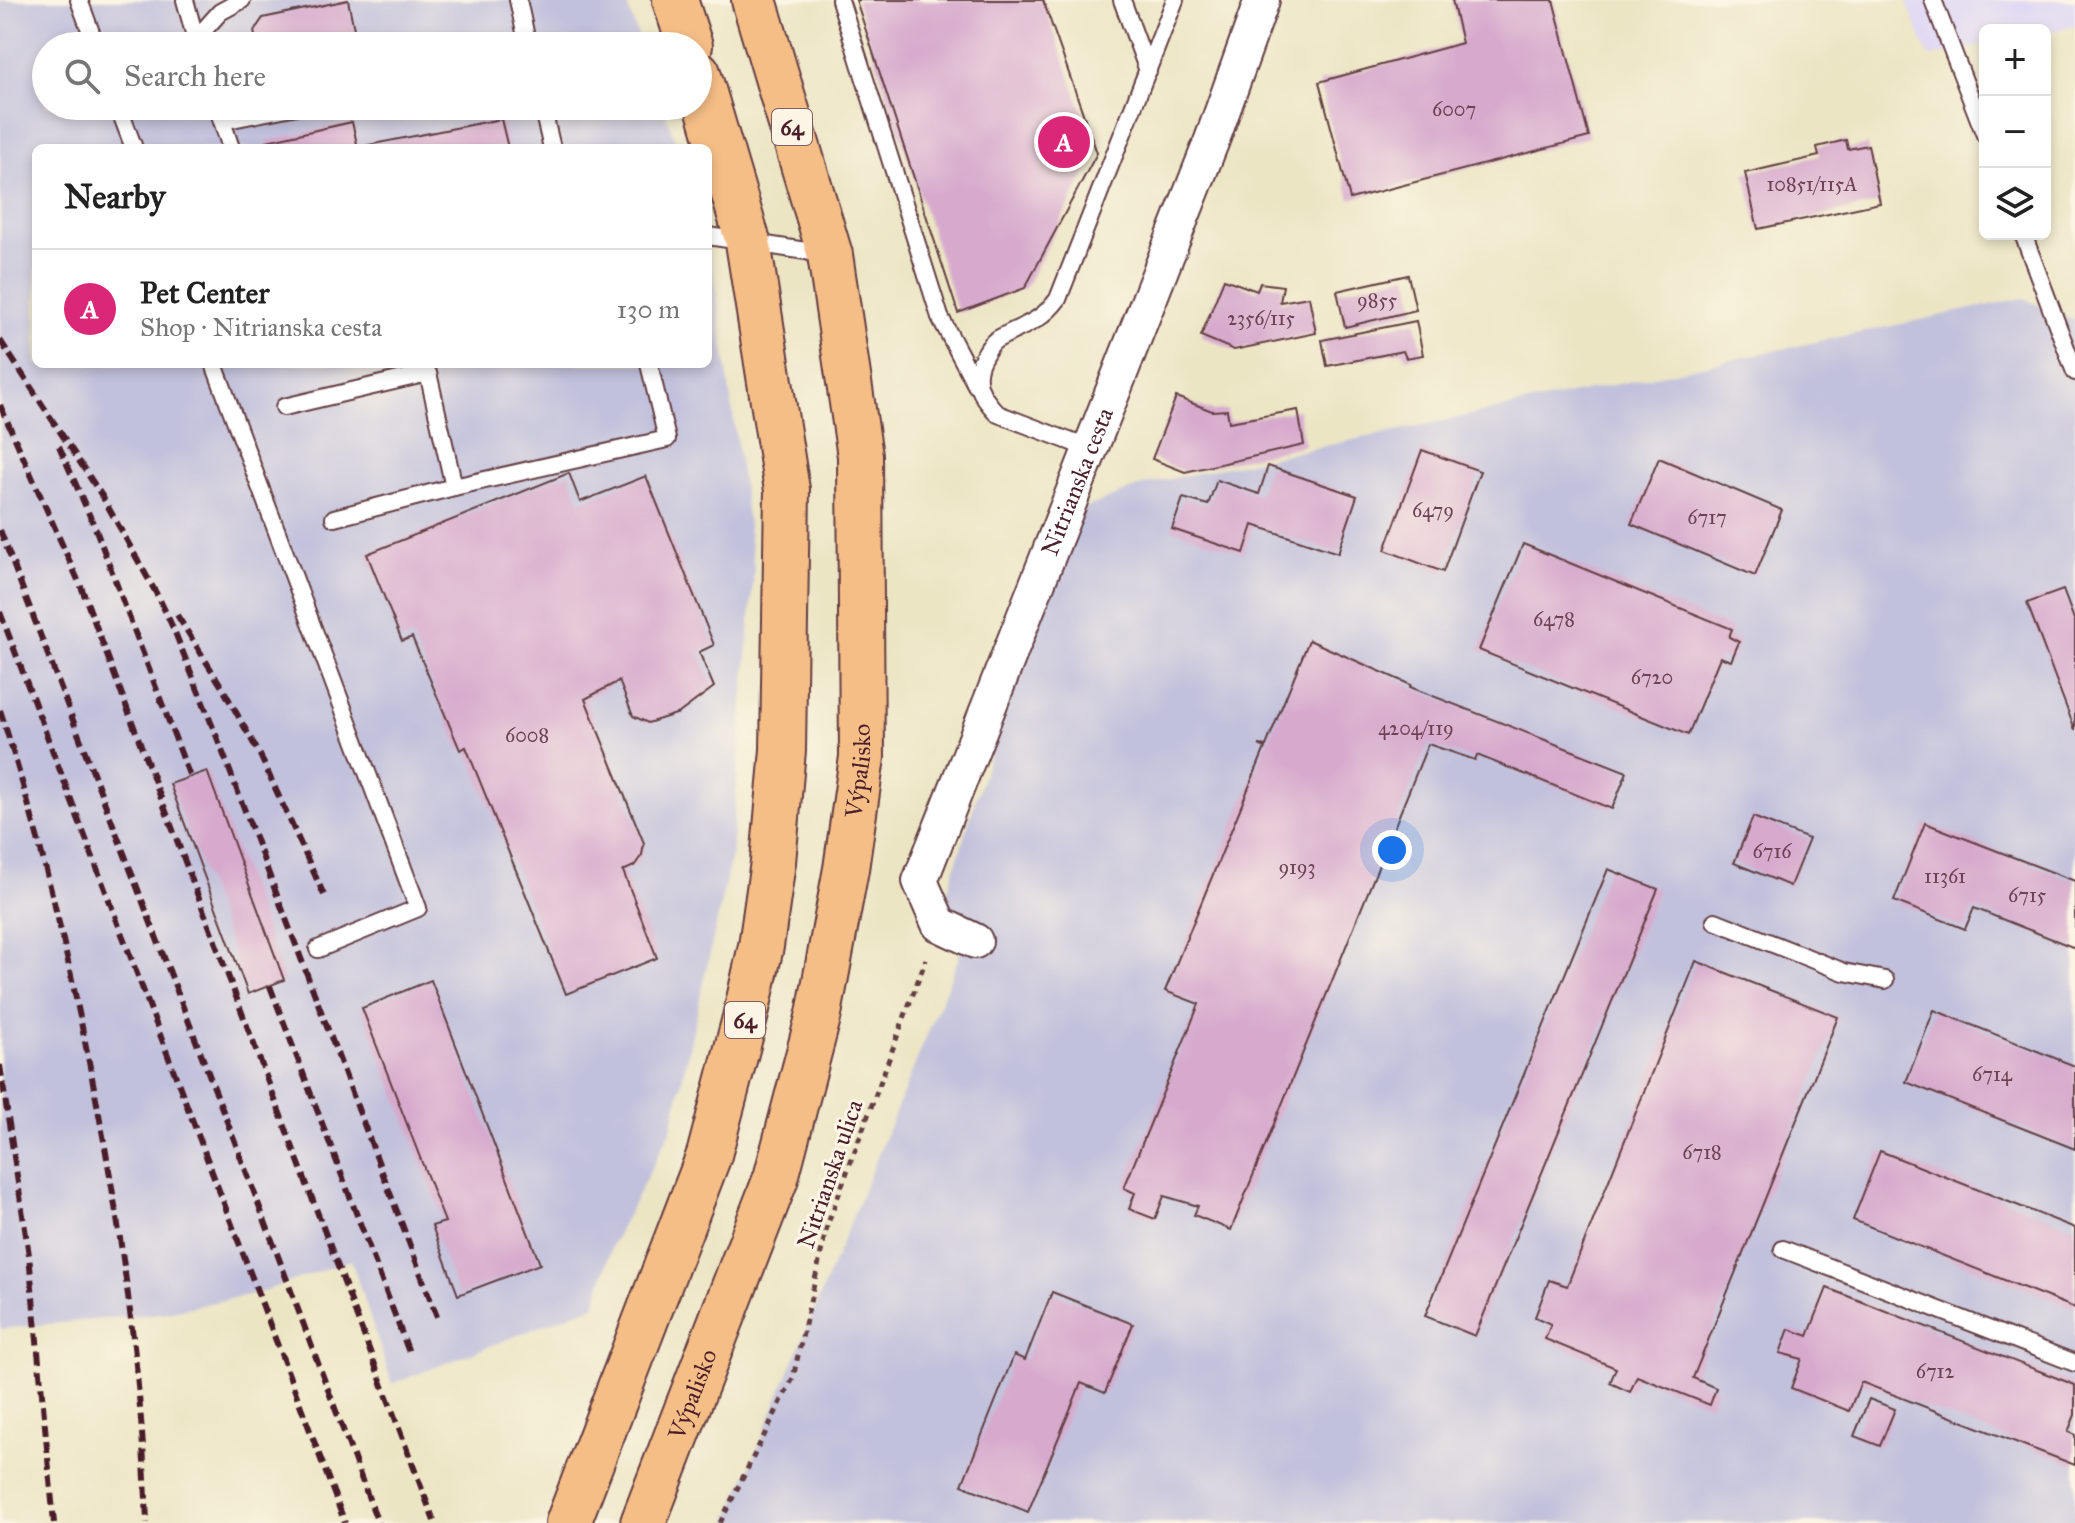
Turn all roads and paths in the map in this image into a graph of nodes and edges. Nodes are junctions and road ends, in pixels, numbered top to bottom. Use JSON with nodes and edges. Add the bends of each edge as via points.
{"nodes":[{"id":1,"x":79,"y":0,"type":"edge"},
{"id":2,"x":185,"y":0,"type":"edge"},
{"id":3,"x":242,"y":0,"type":"edge"},
{"id":4,"x":518,"y":0,"type":"edge"},
{"id":5,"x":675,"y":0,"type":"edge"},
{"id":6,"x":754,"y":0,"type":"edge"},
{"id":7,"x":840,"y":0,"type":"edge"},
{"id":8,"x":1122,"y":0,"type":"edge"},
{"id":9,"x":1175,"y":0,"type":"edge"},
{"id":10,"x":1262,"y":0,"type":"edge"},
{"id":11,"x":1933,"y":0,"type":"edge"},
{"id":12,"x":91,"y":32,"type":"edge"},
{"id":13,"x":193,"y":32,"type":"edge"},
{"id":14,"x":205,"y":32,"type":"edge"},
{"id":15,"x":525,"y":32,"type":"edge"},
{"id":16,"x":685,"y":32,"type":"edge"},
{"id":17,"x":1148,"y":71,"type":"junction"},
{"id":18,"x":1979,"y":119,"type":"edge"},
{"id":19,"x":123,"y":120,"type":"edge"},
{"id":20,"x":222,"y":120,"type":"edge"},
{"id":21,"x":545,"y":120,"type":"edge"},
{"id":22,"x":708,"y":120,"type":"edge"},
{"id":23,"x":132,"y":144,"type":"edge"},
{"id":24,"x":230,"y":144,"type":"edge"},
{"id":25,"x":551,"y":144,"type":"edge"},
{"id":26,"x":715,"y":155,"type":"edge"},
{"id":27,"x":728,"y":239,"type":"edge"},
{"id":28,"x":2025,"y":240,"type":"edge"},
{"id":29,"x":830,"y":255,"type":"junction"},
{"id":30,"x":216,"y":368,"type":"edge"},
{"id":31,"x":650,"y":368,"type":"edge"},
{"id":32,"x":2075,"y":372,"type":"edge"},
{"id":33,"x":976,"y":385,"type":"junction"},
{"id":34,"x":284,"y":407,"type":"dead end"},
{"id":35,"x":1090,"y":449,"type":"junction"},
{"id":36,"x":454,"y":487,"type":"junction"},
{"id":37,"x":334,"y":518,"type":"dead end"},
{"id":38,"x":1715,"y":921,"type":"dead end"},
{"id":39,"x":939,"y":924,"type":"junction"},
{"id":40,"x":975,"y":941,"type":"dead end"},
{"id":41,"x":318,"y":949,"type":"dead end"},
{"id":42,"x":1885,"y":980,"type":"dead end"},
{"id":43,"x":1783,"y":1249,"type":"dead end"},
{"id":44,"x":2075,"y":1363,"type":"edge"},
{"id":45,"x":568,"y":1523,"type":"edge"},
{"id":46,"x":643,"y":1523,"type":"edge"},
{"id":47,"x":720,"y":1523,"type":"edge"}],
"edges":[{"from":1,"to":12,"type":"lane"},
{"from":2,"to":13,"type":"lane"},
{"from":3,"to":14,"type":"lane","via":[[220,12]]},
{"from":4,"to":15,"type":"lane"},
{"from":5,"to":16,"type":"main road"},
{"from":6,"to":29,"type":"main road","name":"Výpalisko","number":"64"},
{"from":7,"to":33,"type":"lane","via":[[940,317]]},
{"from":8,"to":17,"type":"lane"},
{"from":9,"to":17,"type":"lane"},
{"from":10,"to":35,"type":"street","name":"Nitrianska cesta"},
{"from":11,"to":18,"type":"lane"},
{"from":17,"to":33,"type":"lane","via":[[1058,299],[1045,316],[993,341],[979,364]]},
{"from":19,"to":23,"type":"lane"},
{"from":20,"to":24,"type":"lane"},
{"from":21,"to":25,"type":"lane"},
{"from":22,"to":26,"type":"main road","number":"64"},
{"from":26,"to":27,"type":"main road","number":"64"},
{"from":27,"to":29,"type":"lane"},
{"from":27,"to":45,"type":"main road","number":"64","via":[[787,490],[783,750],[773,862],[752,989],[709,1155]]},
{"from":28,"to":32,"type":"lane"},
{"from":29,"to":46,"type":"main road","name":"Výpalisko","number":"64","via":[[860,456],[862,757],[846,869],[819,1014],[776,1178]]},
{"from":30,"to":41,"type":"lane","via":[[418,908]]},
{"from":31,"to":36,"type":"lane","via":[[667,439]]},
{"from":33,"to":35,"type":"lane","via":[[998,414]]},
{"from":34,"to":36,"type":"lane","via":[[428,373]]},
{"from":35,"to":39,"type":"street","name":"Nitrianska cesta","via":[[920,881]]},
{"from":36,"to":37,"type":"lane"},
{"from":38,"to":42,"type":"lane","via":[[1844,972]]},
{"from":39,"to":40,"type":"street"},
{"from":39,"to":47,"type":"path","name":"Nitrianska ulica","via":[[827,1226],[793,1378]]},
{"from":43,"to":44,"type":"lane"}]}
